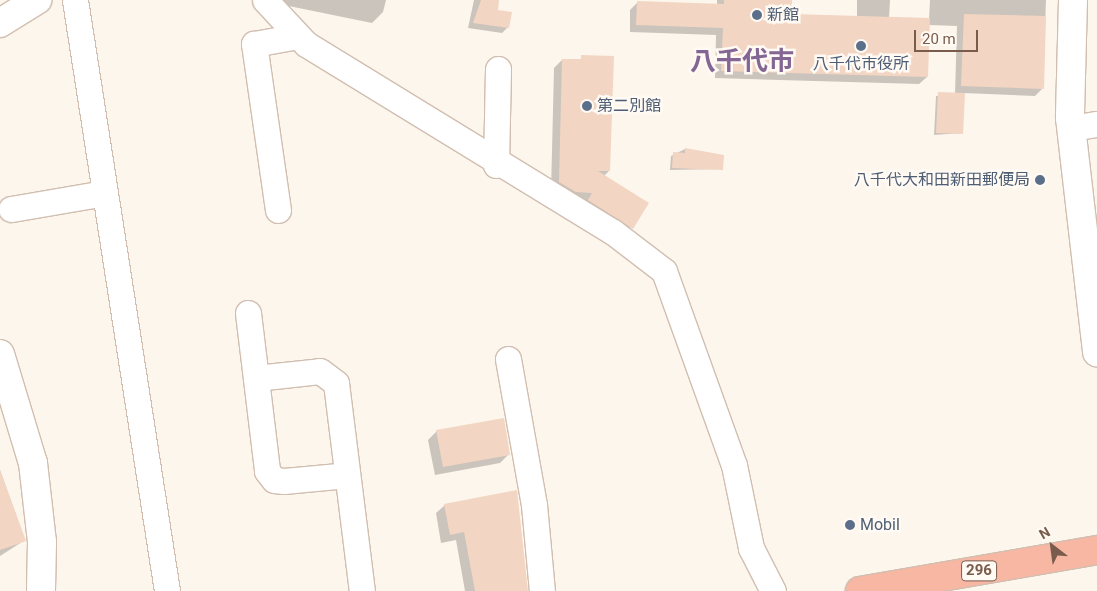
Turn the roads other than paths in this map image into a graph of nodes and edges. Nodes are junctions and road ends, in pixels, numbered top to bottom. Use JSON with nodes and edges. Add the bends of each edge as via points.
{"nodes":[{"id":1,"x":37,"y":0,"type":"edge"},
{"id":2,"x":75,"y":0,"type":"edge"},
{"id":3,"x":265,"y":0,"type":"edge"},
{"id":4,"x":1072,"y":0,"type":"edge"},
{"id":5,"x":0,"y":23,"type":"edge"},
{"id":6,"x":298,"y":36,"type":"junction"},
{"id":7,"x":498,"y":70,"type":"dead end"},
{"id":8,"x":1084,"y":126,"type":"edge"},
{"id":9,"x":496,"y":165,"type":"junction"},
{"id":10,"x":105,"y":194,"type":"junction"},
{"id":11,"x":11,"y":209,"type":"dead end"},
{"id":12,"x":278,"y":210,"type":"dead end"},
{"id":13,"x":248,"y":313,"type":"dead end"},
{"id":14,"x":1097,"y":352,"type":"edge"},
{"id":15,"x":0,"y":354,"type":"edge"},
{"id":16,"x":508,"y":359,"type":"dead end"},
{"id":17,"x":256,"y":378,"type":"junction"},
{"id":18,"x":347,"y":475,"type":"junction"},
{"id":19,"x":1097,"y":550,"type":"edge"},
{"id":20,"x":41,"y":591,"type":"edge"},
{"id":21,"x":166,"y":591,"type":"edge"},
{"id":22,"x":362,"y":591,"type":"edge"},
{"id":23,"x":542,"y":591,"type":"edge"},
{"id":24,"x":773,"y":591,"type":"edge"},
{"id":25,"x":860,"y":591,"type":"edge"}],
"edges":[{"from":1,"to":5,"type":"street"},
{"from":2,"to":10,"type":"street"},
{"from":3,"to":6,"type":"street"},
{"from":4,"to":8,"type":"street"},
{"from":6,"to":9,"type":"street"},
{"from":6,"to":12,"type":"street","via":[[254,44]]},
{"from":7,"to":9,"type":"street"},
{"from":8,"to":14,"type":"street"},
{"from":9,"to":24,"type":"street","via":[[613,232],[664,271],[731,456],[751,548]]},
{"from":10,"to":11,"type":"street"},
{"from":10,"to":21,"type":"street"},
{"from":13,"to":17,"type":"street"},
{"from":15,"to":20,"type":"street","via":[[33,464],[42,542]]},
{"from":16,"to":23,"type":"street","via":[[534,505]]},
{"from":17,"to":18,"type":"street","via":[[267,471],[274,480]]},
{"from":17,"to":18,"type":"street","via":[[320,371],[330,374],[336,383]]},
{"from":18,"to":22,"type":"street"},
{"from":19,"to":25,"type":"highway","number":"296"}]}
